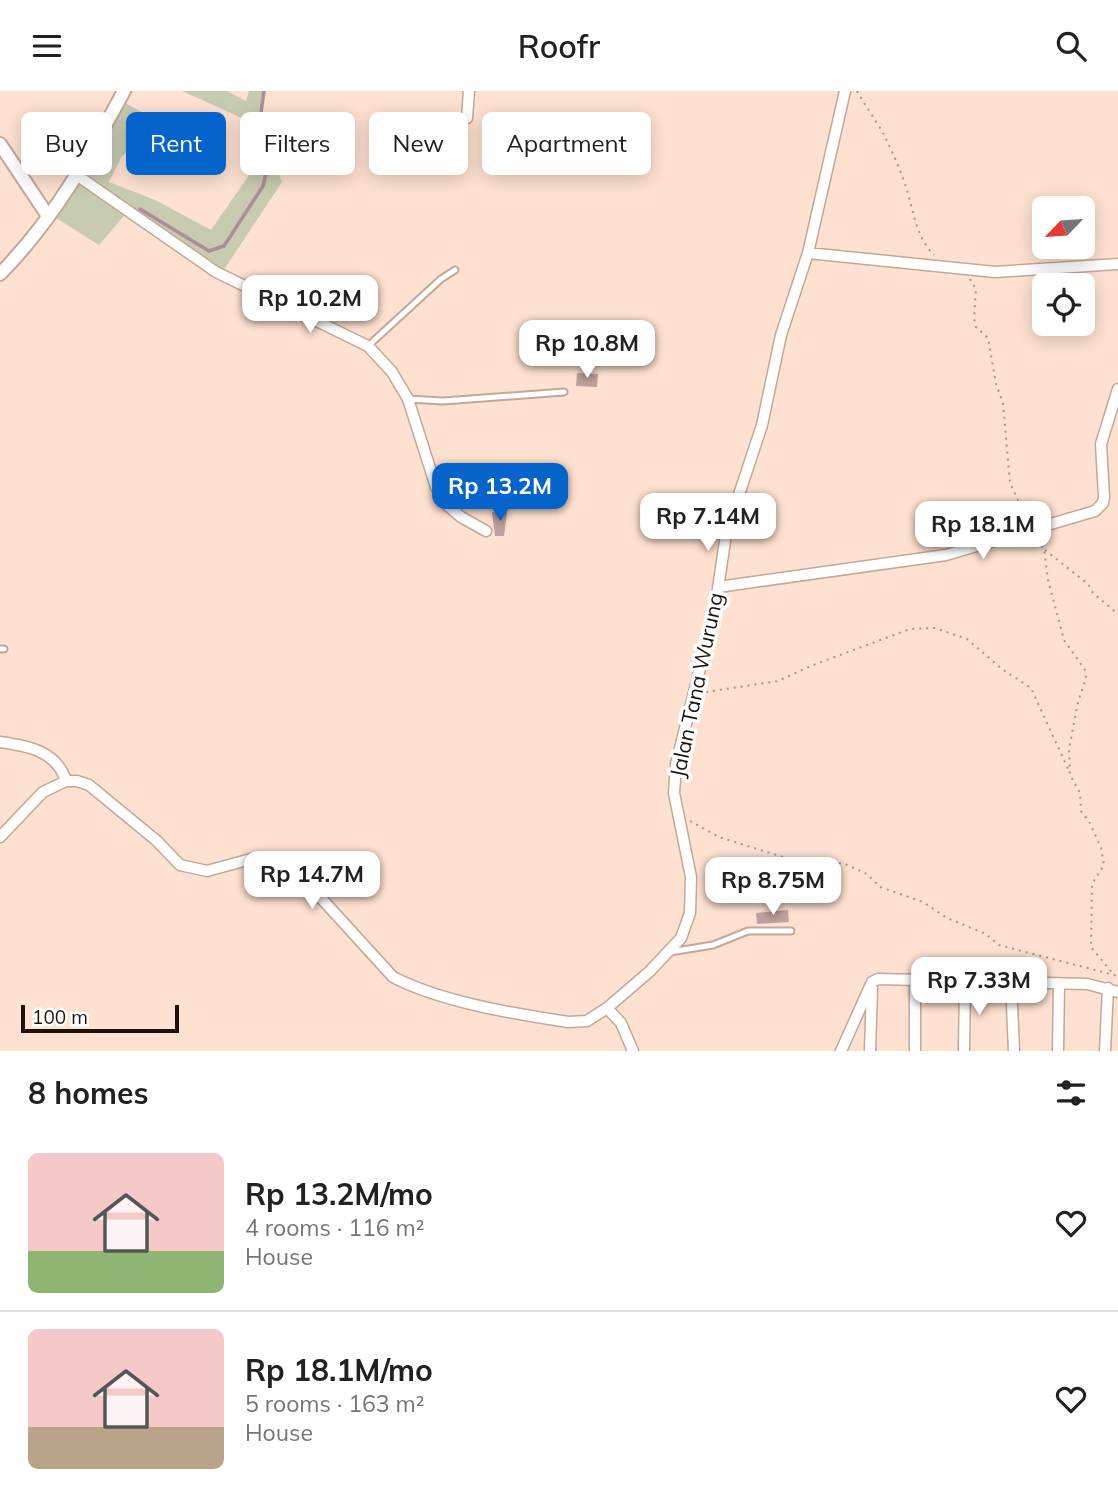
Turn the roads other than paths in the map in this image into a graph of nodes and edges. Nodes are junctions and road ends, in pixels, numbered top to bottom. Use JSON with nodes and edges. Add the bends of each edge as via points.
{"nodes":[{"id":1,"x":124,"y":91,"type":"edge"},
{"id":2,"x":468,"y":91,"type":"edge"},
{"id":3,"x":845,"y":91,"type":"edge"},
{"id":4,"x":467,"y":112,"type":"edge"},
{"id":5,"x":0,"y":143,"type":"edge"},
{"id":6,"x":78,"y":176,"type":"junction"},
{"id":7,"x":48,"y":216,"type":"junction"},
{"id":8,"x":808,"y":253,"type":"junction"},
{"id":9,"x":1118,"y":264,"type":"edge"},
{"id":10,"x":455,"y":270,"type":"dead end"},
{"id":11,"x":0,"y":274,"type":"edge"},
{"id":12,"x":368,"y":346,"type":"junction"},
{"id":13,"x":1118,"y":389,"type":"edge"},
{"id":14,"x":564,"y":392,"type":"dead end"},
{"id":15,"x":408,"y":398,"type":"junction"},
{"id":16,"x":486,"y":531,"type":"dead end"},
{"id":17,"x":718,"y":587,"type":"junction"},
{"id":18,"x":0,"y":742,"type":"edge"},
{"id":19,"x":66,"y":781,"type":"junction"},
{"id":20,"x":0,"y":837,"type":"edge"},
{"id":21,"x":791,"y":931,"type":"dead end"},
{"id":22,"x":667,"y":953,"type":"junction"},
{"id":23,"x":915,"y":980,"type":"junction"},
{"id":24,"x":872,"y":982,"type":"junction"},
{"id":25,"x":965,"y":982,"type":"junction"},
{"id":26,"x":1011,"y":983,"type":"junction"},
{"id":27,"x":1059,"y":984,"type":"junction"},
{"id":28,"x":1113,"y":990,"type":"edge"},
{"id":29,"x":607,"y":1008,"type":"junction"},
{"id":30,"x":1118,"y":1027,"type":"edge"},
{"id":31,"x":1107,"y":1030,"type":"junction"},
{"id":32,"x":633,"y":1051,"type":"edge"},
{"id":33,"x":841,"y":1051,"type":"edge"},
{"id":34,"x":870,"y":1051,"type":"edge"},
{"id":35,"x":915,"y":1051,"type":"edge"},
{"id":36,"x":964,"y":1051,"type":"edge"},
{"id":37,"x":1014,"y":1051,"type":"edge"},
{"id":38,"x":1058,"y":1051,"type":"edge"},
{"id":39,"x":1105,"y":1051,"type":"edge"}],
"edges":[{"from":1,"to":6,"type":"street"},
{"from":2,"to":4,"type":"street"},
{"from":3,"to":8,"type":"street","name":"Jalan Tana Wurung"},
{"from":5,"to":7,"type":"street"},
{"from":6,"to":7,"type":"street"},
{"from":6,"to":12,"type":"street","via":[[216,272]]},
{"from":7,"to":11,"type":"street"},
{"from":8,"to":9,"type":"street","via":[[995,272]]},
{"from":8,"to":17,"type":"street","name":"Jalan Tana Wurung","via":[[781,335],[762,425],[726,534]]},
{"from":10,"to":12,"type":"lane"},
{"from":12,"to":15,"type":"street"},
{"from":13,"to":17,"type":"street","via":[[1102,437],[1104,497],[1095,511],[946,555]]},
{"from":14,"to":15,"type":"lane","via":[[443,401]]},
{"from":15,"to":16,"type":"street","via":[[441,496],[461,517]]},
{"from":17,"to":22,"type":"street","name":"Jalan Tana Wurung","via":[[676,764],[677,815],[691,877],[690,913],[681,938]]},
{"from":18,"to":19,"type":"street","via":[[49,755],[60,765]]},
{"from":19,"to":20,"type":"street","via":[[37,796]]},
{"from":19,"to":29,"type":"street","name":"Jalan Tana Wurung","via":[[96,789],[180,865],[207,871],[251,859],[279,864],[299,876],[393,977],[407,984],[568,1023],[587,1021]]},
{"from":21,"to":22,"type":"lane","via":[[748,931],[713,945]]},
{"from":22,"to":29,"type":"street","name":"Jalan Tana Wurung"},
{"from":23,"to":24,"type":"street"},
{"from":23,"to":25,"type":"street"},
{"from":23,"to":35,"type":"street"},
{"from":24,"to":33,"type":"street"},
{"from":24,"to":34,"type":"street"},
{"from":25,"to":26,"type":"street"},
{"from":25,"to":36,"type":"street"},
{"from":26,"to":27,"type":"street"},
{"from":26,"to":37,"type":"street"},
{"from":27,"to":28,"type":"street"},
{"from":27,"to":38,"type":"street"},
{"from":28,"to":31,"type":"street"},
{"from":29,"to":32,"type":"street","via":[[621,1023]]},
{"from":30,"to":31,"type":"street"},
{"from":31,"to":39,"type":"street"}]}
